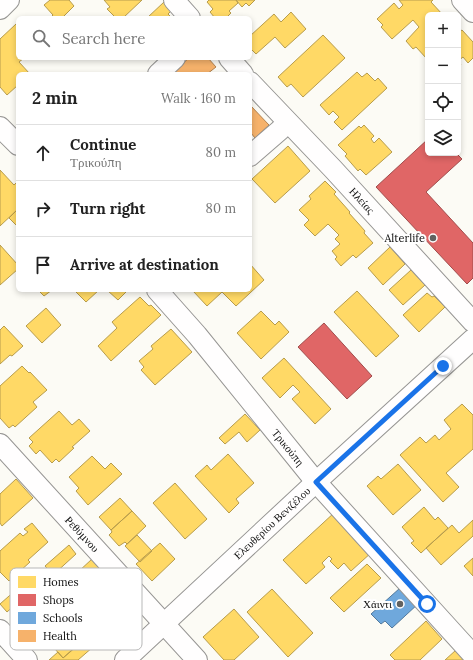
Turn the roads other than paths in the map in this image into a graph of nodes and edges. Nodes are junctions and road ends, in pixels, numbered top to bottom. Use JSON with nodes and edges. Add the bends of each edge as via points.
{"nodes":[{"id":1,"x":9,"y":0,"type":"edge"},
{"id":2,"x":174,"y":0,"type":"edge"},
{"id":3,"x":462,"y":0,"type":"edge"},
{"id":4,"x":0,"y":8,"type":"edge"},
{"id":5,"x":473,"y":12,"type":"edge"},
{"id":6,"x":188,"y":16,"type":"edge"},
{"id":7,"x":173,"y":60,"type":"edge"},
{"id":8,"x":230,"y":60,"type":"edge"},
{"id":9,"x":160,"y":72,"type":"edge"},
{"id":10,"x":241,"y":72,"type":"edge"},
{"id":11,"x":252,"y":84,"type":"edge"},
{"id":12,"x":287,"y":122,"type":"junction"},
{"id":13,"x":0,"y":127,"type":"edge"},
{"id":14,"x":16,"y":143,"type":"edge"},
{"id":15,"x":252,"y":154,"type":"edge"},
{"id":16,"x":159,"y":292,"type":"edge"},
{"id":17,"x":473,"y":322,"type":"edge"},
{"id":18,"x":473,"y":339,"type":"edge"},
{"id":19,"x":0,"y":444,"type":"edge"},
{"id":20,"x":316,"y":482,"type":"junction"},
{"id":21,"x":112,"y":568,"type":"edge"},
{"id":22,"x":142,"y":601,"type":"edge"},
{"id":23,"x":163,"y":624,"type":"junction"},
{"id":24,"x":0,"y":630,"type":"edge"},
{"id":25,"x":10,"y":641,"type":"edge"},
{"id":26,"x":142,"y":644,"type":"edge"},
{"id":27,"x":18,"y":650,"type":"edge"},
{"id":28,"x":136,"y":650,"type":"edge"},
{"id":29,"x":473,"y":655,"type":"edge"},
{"id":30,"x":27,"y":660,"type":"edge"},
{"id":31,"x":125,"y":660,"type":"edge"},
{"id":32,"x":196,"y":660,"type":"edge"}],
"edges":[{"from":1,"to":4,"type":"street"},
{"from":2,"to":6,"type":"street"},
{"from":3,"to":5,"type":"street"},
{"from":7,"to":9,"type":"street"},
{"from":8,"to":10,"type":"street"},
{"from":11,"to":12,"type":"street","name":"Ηλείας"},
{"from":12,"to":15,"type":"street"},
{"from":12,"to":17,"type":"street","name":"Ηλείας"},
{"from":13,"to":14,"type":"street"},
{"from":16,"to":20,"type":"street","name":"Τρικούπη","via":[[197,335]]},
{"from":18,"to":20,"type":"street","name":"Ελευθερίου Βενιζέλου"},
{"from":19,"to":21,"type":"street","name":"Ρεθύμνου"},
{"from":20,"to":23,"type":"street","name":"Ελευθερίου Βενιζέλου"},
{"from":20,"to":29,"type":"street","name":"Τρικούπη"},
{"from":22,"to":23,"type":"street","name":"Ρεθύμνου"},
{"from":23,"to":26,"type":"street","name":"Ελευθερίου Βενιζέλου"},
{"from":23,"to":32,"type":"street","name":"Ρεθύμνου"},
{"from":24,"to":25,"type":"street"},
{"from":27,"to":30,"type":"street"},
{"from":28,"to":31,"type":"street","name":"Ελευθερίου Βενιζέλου"}]}
